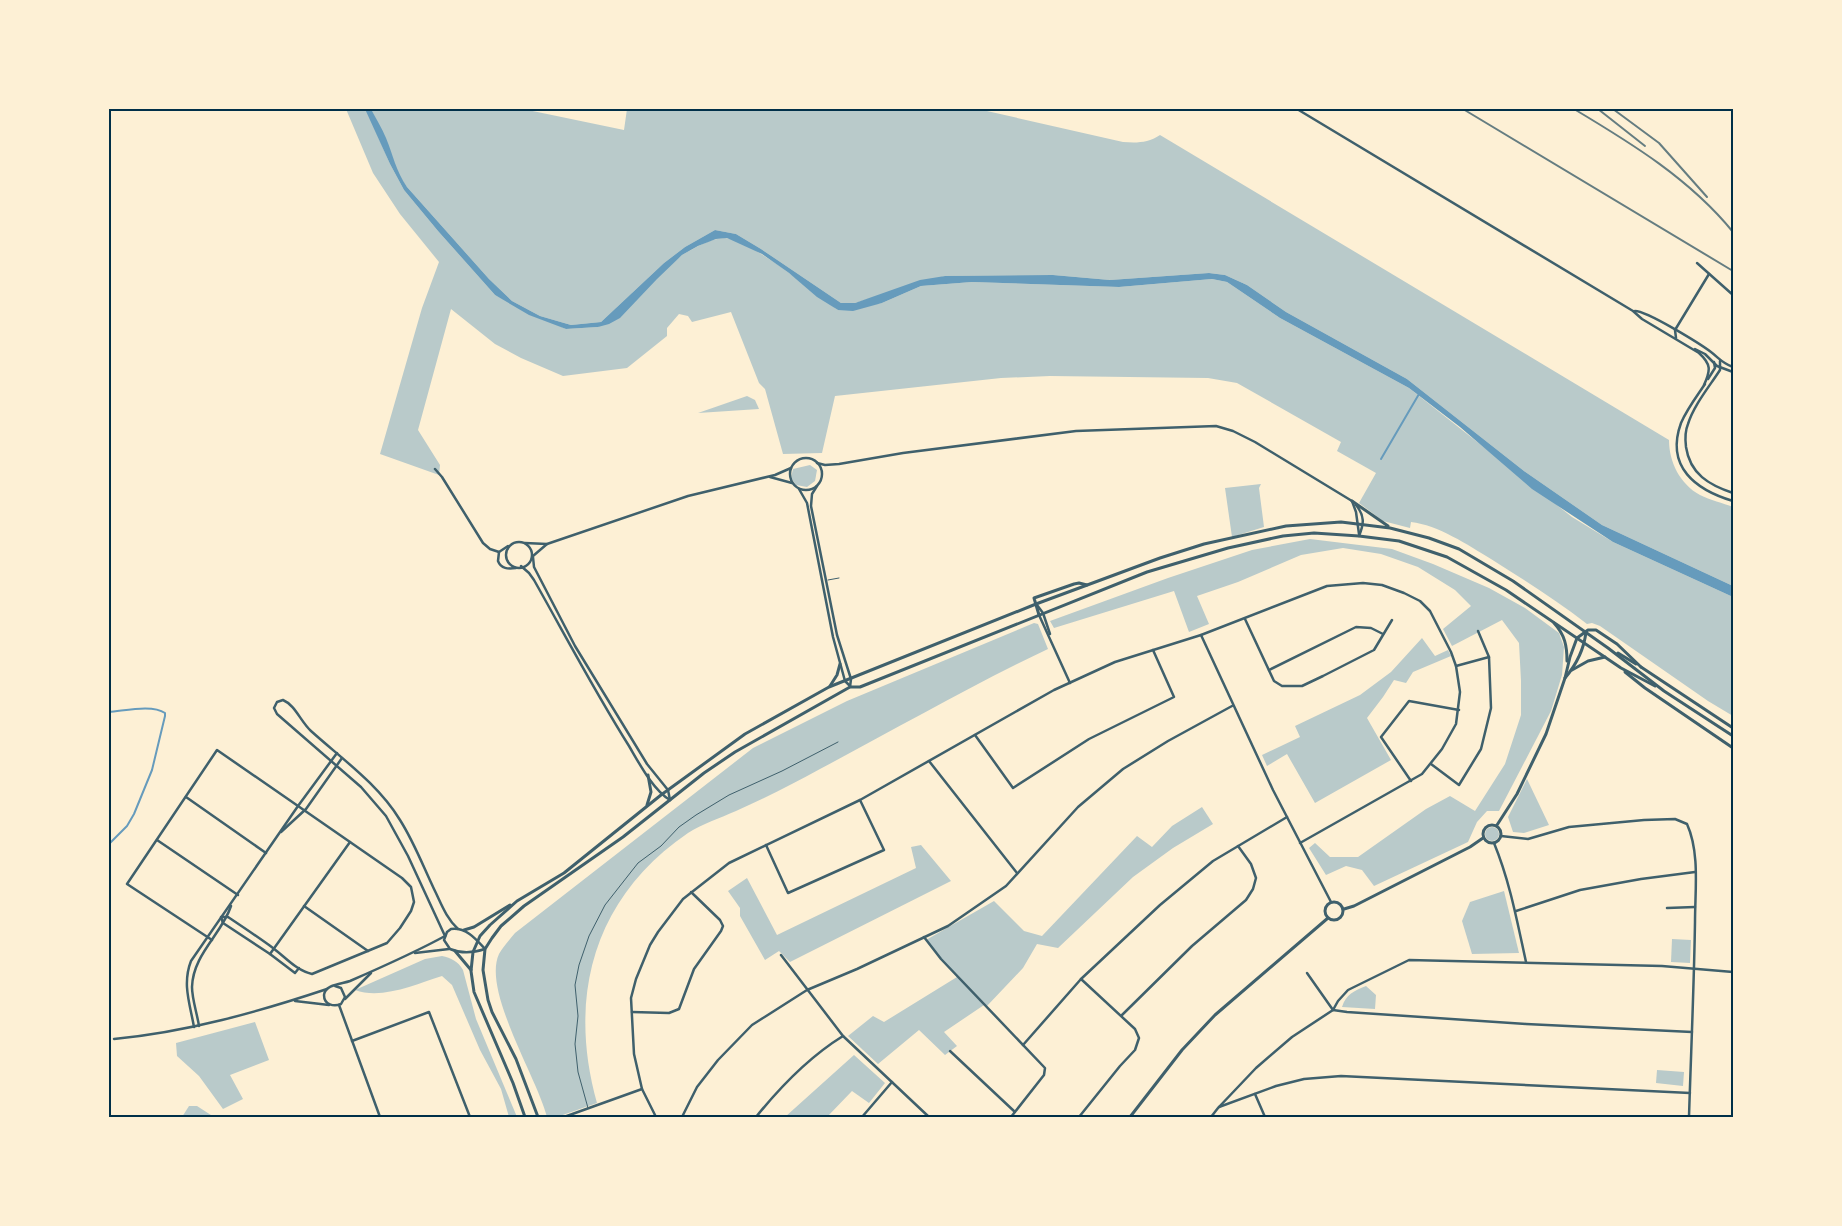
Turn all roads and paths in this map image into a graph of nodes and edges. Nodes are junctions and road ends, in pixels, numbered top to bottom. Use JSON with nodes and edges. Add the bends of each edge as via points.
{"nodes":[{"id":1,"x":1297,"y":109,"type":"edge"},
{"id":2,"x":1697,"y":263,"type":"dead end"},
{"id":3,"x":1709,"y":274,"type":"junction"},
{"id":4,"x":1733,"y":295,"type":"edge"},
{"id":5,"x":1633,"y":311,"type":"junction"},
{"id":6,"x":1675,"y":330,"type":"junction"},
{"id":7,"x":1666,"y":334,"type":"junction"},
{"id":8,"x":1678,"y":340,"type":"junction"},
{"id":9,"x":1685,"y":344,"type":"junction"},
{"id":10,"x":1720,"y":361,"type":"junction"},
{"id":11,"x":1714,"y":362,"type":"junction"},
{"id":12,"x":1733,"y":367,"type":"edge"},
{"id":13,"x":1720,"y":368,"type":"junction"},
{"id":14,"x":1732,"y":371,"type":"edge"},
{"id":15,"x":1716,"y":375,"type":"junction"},
{"id":16,"x":1704,"y":385,"type":"junction"},
{"id":17,"x":817,"y":463,"type":"junction"},
{"id":18,"x":790,"y":468,"type":"junction"},
{"id":19,"x":435,"y":470,"type":"dead end"},
{"id":20,"x":769,"y":477,"type":"junction"},
{"id":21,"x":792,"y":483,"type":"junction"},
{"id":22,"x":817,"y":486,"type":"junction"},
{"id":23,"x":799,"y":489,"type":"junction"},
{"id":24,"x":1733,"y":492,"type":"edge"},
{"id":25,"x":1352,"y":501,"type":"junction"},
{"id":26,"x":1733,"y":501,"type":"edge"},
{"id":27,"x":1357,"y":524,"type":"junction"},
{"id":28,"x":1364,"y":524,"type":"junction"},
{"id":29,"x":1390,"y":528,"type":"junction"},
{"id":30,"x":1359,"y":536,"type":"junction"},
{"id":31,"x":525,"y":543,"type":"junction"},
{"id":32,"x":512,"y":544,"type":"junction"},
{"id":33,"x":547,"y":544,"type":"junction"},
{"id":34,"x":499,"y":552,"type":"junction"},
{"id":35,"x":533,"y":557,"type":"junction"},
{"id":36,"x":520,"y":567,"type":"junction"},
{"id":37,"x":839,"y":578,"type":"dead end"},
{"id":38,"x":826,"y":581,"type":"junction"},
{"id":39,"x":1036,"y":604,"type":"junction"},
{"id":40,"x":1041,"y":614,"type":"junction"},
{"id":41,"x":1245,"y":618,"type":"junction"},
{"id":42,"x":1549,"y":618,"type":"junction"},
{"id":43,"x":1392,"y":620,"type":"dead end"},
{"id":44,"x":1478,"y":631,"type":"dead end"},
{"id":45,"x":1586,"y":632,"type":"junction"},
{"id":46,"x":1383,"y":634,"type":"junction"},
{"id":47,"x":1201,"y":635,"type":"junction"},
{"id":48,"x":1577,"y":638,"type":"junction"},
{"id":49,"x":1585,"y":643,"type":"junction"},
{"id":50,"x":1608,"y":648,"type":"junction"},
{"id":51,"x":1152,"y":650,"type":"junction"},
{"id":52,"x":1489,"y":657,"type":"junction"},
{"id":53,"x":1605,"y":657,"type":"junction"},
{"id":54,"x":840,"y":664,"type":"junction"},
{"id":55,"x":1456,"y":666,"type":"junction"},
{"id":56,"x":1567,"y":666,"type":"junction"},
{"id":57,"x":1641,"y":667,"type":"junction"},
{"id":58,"x":1621,"y":668,"type":"junction"},
{"id":59,"x":1269,"y":670,"type":"junction"},
{"id":60,"x":1571,"y":671,"type":"junction"},
{"id":61,"x":1565,"y":678,"type":"junction"},
{"id":62,"x":850,"y":679,"type":"junction"},
{"id":63,"x":845,"y":681,"type":"junction"},
{"id":64,"x":1070,"y":682,"type":"junction"},
{"id":65,"x":829,"y":687,"type":"junction"},
{"id":66,"x":850,"y":687,"type":"junction"},
{"id":67,"x":1664,"y":691,"type":"junction"},
{"id":68,"x":1232,"y":706,"type":"junction"},
{"id":69,"x":1459,"y":710,"type":"junction"},
{"id":70,"x":1733,"y":728,"type":"edge"},
{"id":71,"x":975,"y":735,"type":"junction"},
{"id":72,"x":1733,"y":736,"type":"edge"},
{"id":73,"x":838,"y":742,"type":"dead end"},
{"id":74,"x":1733,"y":748,"type":"edge"},
{"id":75,"x":337,"y":753,"type":"junction"},
{"id":76,"x":342,"y":758,"type":"junction"},
{"id":77,"x":331,"y":761,"type":"junction"},
{"id":78,"x":929,"y":761,"type":"junction"},
{"id":79,"x":1431,"y":764,"type":"junction"},
{"id":80,"x":336,"y":766,"type":"junction"},
{"id":81,"x":648,"y":775,"type":"junction"},
{"id":82,"x":1411,"y":781,"type":"junction"},
{"id":83,"x":668,"y":790,"type":"junction"},
{"id":84,"x":661,"y":795,"type":"junction"},
{"id":85,"x":186,"y":797,"type":"junction"},
{"id":86,"x":670,"y":800,"type":"junction"},
{"id":87,"x":860,"y":800,"type":"junction"},
{"id":88,"x":298,"y":806,"type":"junction"},
{"id":89,"x":645,"y":808,"type":"junction"},
{"id":90,"x":305,"y":810,"type":"junction"},
{"id":91,"x":1286,"y":817,"type":"junction"},
{"id":92,"x":1496,"y":825,"type":"junction"},
{"id":93,"x":278,"y":835,"type":"junction"},
{"id":94,"x":1501,"y":836,"type":"junction"},
{"id":95,"x":1484,"y":838,"type":"junction"},
{"id":96,"x":157,"y":840,"type":"junction"},
{"id":97,"x":350,"y":842,"type":"junction"},
{"id":98,"x":1300,"y":843,"type":"junction"},
{"id":99,"x":1494,"y":843,"type":"junction"},
{"id":100,"x":766,"y":845,"type":"junction"},
{"id":101,"x":1238,"y":846,"type":"junction"},
{"id":102,"x":266,"y":852,"type":"junction"},
{"id":103,"x":1696,"y":872,"type":"junction"},
{"id":104,"x":1017,"y":873,"type":"junction"},
{"id":105,"x":691,"y":892,"type":"junction"},
{"id":106,"x":238,"y":895,"type":"junction"},
{"id":107,"x":517,"y":901,"type":"junction"},
{"id":108,"x":1331,"y":902,"type":"junction"},
{"id":109,"x":231,"y":904,"type":"junction"},
{"id":110,"x":304,"y":906,"type":"junction"},
{"id":111,"x":1695,"y":907,"type":"junction"},
{"id":112,"x":1667,"y":908,"type":"dead end"},
{"id":113,"x":1344,"y":909,"type":"junction"},
{"id":114,"x":1516,"y":911,"type":"junction"},
{"id":115,"x":221,"y":917,"type":"junction"},
{"id":116,"x":228,"y":917,"type":"junction"},
{"id":117,"x":1328,"y":918,"type":"junction"},
{"id":118,"x":223,"y":923,"type":"junction"},
{"id":119,"x":458,"y":929,"type":"junction"},
{"id":120,"x":464,"y":930,"type":"junction"},
{"id":121,"x":445,"y":936,"type":"junction"},
{"id":122,"x":207,"y":937,"type":"junction"},
{"id":123,"x":924,"y":937,"type":"junction"},
{"id":124,"x":212,"y":940,"type":"junction"},
{"id":125,"x":478,"y":941,"type":"junction"},
{"id":126,"x":274,"y":949,"type":"junction"},
{"id":127,"x":450,"y":949,"type":"junction"},
{"id":128,"x":485,"y":949,"type":"junction"},
{"id":129,"x":368,"y":951,"type":"junction"},
{"id":130,"x":455,"y":951,"type":"junction"},
{"id":131,"x":473,"y":952,"type":"junction"},
{"id":132,"x":413,"y":953,"type":"junction"},
{"id":133,"x":270,"y":954,"type":"junction"},
{"id":134,"x":781,"y":955,"type":"dead end"},
{"id":135,"x":1526,"y":962,"type":"junction"},
{"id":136,"x":299,"y":968,"type":"junction"},
{"id":137,"x":378,"y":968,"type":"junction"},
{"id":138,"x":1694,"y":969,"type":"junction"},
{"id":139,"x":471,"y":971,"type":"junction"},
{"id":140,"x":1733,"y":972,"type":"edge"},
{"id":141,"x":1307,"y":973,"type":"dead end"},
{"id":142,"x":1081,"y":979,"type":"junction"},
{"id":143,"x":335,"y":986,"type":"junction"},
{"id":144,"x":327,"y":989,"type":"junction"},
{"id":145,"x":807,"y":990,"type":"junction"},
{"id":146,"x":344,"y":1000,"type":"junction"},
{"id":147,"x":291,"y":1001,"type":"junction"},
{"id":148,"x":330,"y":1005,"type":"junction"},
{"id":149,"x":339,"y":1005,"type":"junction"},
{"id":150,"x":1333,"y":1010,"type":"junction"},
{"id":151,"x":632,"y":1012,"type":"junction"},
{"id":152,"x":1122,"y":1016,"type":"junction"},
{"id":153,"x":199,"y":1026,"type":"junction"},
{"id":154,"x":194,"y":1027,"type":"junction"},
{"id":155,"x":1692,"y":1032,"type":"junction"},
{"id":156,"x":843,"y":1036,"type":"junction"},
{"id":157,"x":114,"y":1039,"type":"dead end"},
{"id":158,"x":352,"y":1041,"type":"junction"},
{"id":159,"x":1022,"y":1045,"type":"junction"},
{"id":160,"x":950,"y":1051,"type":"dead end"},
{"id":161,"x":892,"y":1082,"type":"junction"},
{"id":162,"x":642,"y":1089,"type":"junction"},
{"id":163,"x":1690,"y":1093,"type":"junction"},
{"id":164,"x":1255,"y":1094,"type":"junction"},
{"id":165,"x":1218,"y":1108,"type":"junction"},
{"id":166,"x":588,"y":1109,"type":"junction"},
{"id":167,"x":1015,"y":1112,"type":"junction"},
{"id":168,"x":380,"y":1117,"type":"edge"},
{"id":169,"x":470,"y":1117,"type":"edge"},
{"id":170,"x":525,"y":1117,"type":"edge"},
{"id":171,"x":538,"y":1117,"type":"edge"},
{"id":172,"x":564,"y":1117,"type":"edge"},
{"id":173,"x":656,"y":1117,"type":"edge"},
{"id":174,"x":682,"y":1117,"type":"edge"},
{"id":175,"x":756,"y":1117,"type":"edge"},
{"id":176,"x":862,"y":1117,"type":"edge"},
{"id":177,"x":929,"y":1117,"type":"edge"},
{"id":178,"x":1011,"y":1117,"type":"edge"},
{"id":179,"x":1079,"y":1117,"type":"edge"},
{"id":180,"x":1130,"y":1117,"type":"edge"},
{"id":181,"x":1211,"y":1117,"type":"edge"},
{"id":182,"x":1265,"y":1117,"type":"edge"},
{"id":183,"x":1689,"y":1117,"type":"edge"}],
"edges":[{"from":1,"to":5,"type":"street"},
{"from":2,"to":3,"type":"street"},
{"from":3,"to":4,"type":"street"},
{"from":3,"to":6,"type":"street"},
{"from":5,"to":6,"type":"street","via":[[1644,313]]},
{"from":5,"to":7,"type":"street"},
{"from":6,"to":7,"type":"street"},
{"from":6,"to":8,"type":"street"},
{"from":6,"to":10,"type":"street"},
{"from":7,"to":8,"type":"street"},
{"from":8,"to":9,"type":"street"},
{"from":9,"to":11,"type":"street"},
{"from":9,"to":16,"type":"street","via":[[1708,362],[1709,371]]},
{"from":10,"to":12,"type":"street"},
{"from":10,"to":13,"type":"street"},
{"from":11,"to":13,"type":"street"},
{"from":11,"to":16,"type":"street","via":[[1715,368]]},
{"from":13,"to":14,"type":"street"},
{"from":13,"to":15,"type":"street"},
{"from":14,"to":15,"type":"street"},
{"from":15,"to":24,"type":"street","via":[[1690,419],[1685,438],[1688,460],[1696,473],[1713,485]]},
{"from":16,"to":26,"type":"street","via":[[1685,415],[1677,438],[1680,463],[1690,478],[1709,493]]},
{"from":17,"to":18,"type":"street","via":[[804,458]]},
{"from":17,"to":22,"type":"street","via":[[822,474]]},
{"from":17,"to":25,"type":"street","via":[[839,464],[1034,436],[1216,426],[1233,431],[1274,453]]},
{"from":18,"to":20,"type":"street"},
{"from":18,"to":21,"type":"street"},
{"from":19,"to":34,"type":"street","via":[[483,543]]},
{"from":20,"to":21,"type":"street"},
{"from":20,"to":33,"type":"street","via":[[688,496]]},
{"from":21,"to":23,"type":"street"},
{"from":22,"to":23,"type":"street"},
{"from":22,"to":38,"type":"street","via":[[811,506]]},
{"from":23,"to":54,"type":"street","via":[[807,503]]},
{"from":25,"to":27,"type":"street"},
{"from":25,"to":28,"type":"street","via":[[1361,512]]},
{"from":25,"to":29,"type":"street"},
{"from":27,"to":28,"type":"street"},
{"from":27,"to":30,"type":"street"},
{"from":27,"to":39,"type":"street","via":[[1309,524],[1263,530],[1195,547],[1087,586],[1074,584],[1034,598]]},
{"from":28,"to":29,"type":"street"},
{"from":28,"to":30,"type":"street"},
{"from":29,"to":45,"type":"street","via":[[1459,549],[1513,580]]},
{"from":30,"to":40,"type":"street","via":[[1283,536],[1228,548],[1146,572]]},
{"from":30,"to":42,"type":"street","via":[[1399,541],[1447,557]]},
{"from":31,"to":32,"type":"street"},
{"from":31,"to":33,"type":"street"},
{"from":31,"to":35,"type":"street","via":[[531,548]]},
{"from":32,"to":34,"type":"street"},
{"from":32,"to":36,"type":"street","via":[[506,558],[512,566]]},
{"from":33,"to":35,"type":"street"},
{"from":34,"to":36,"type":"street","via":[[498,561],[502,567]]},
{"from":35,"to":36,"type":"street"},
{"from":35,"to":83,"type":"street","via":[[534,567],[575,646],[647,764]]},
{"from":36,"to":81,"type":"street","via":[[534,580],[617,727]]},
{"from":37,"to":38,"type":"lane"},
{"from":38,"to":62,"type":"street"},
{"from":39,"to":40,"type":"street"},
{"from":39,"to":62,"type":"street"},
{"from":40,"to":64,"type":"street"},
{"from":40,"to":66,"type":"street","via":[[860,687]]},
{"from":41,"to":47,"type":"street"},
{"from":41,"to":55,"type":"street","via":[[1327,586],[1382,585],[1420,601],[1430,611]]},
{"from":41,"to":59,"type":"street"},
{"from":42,"to":48,"type":"street"},
{"from":42,"to":56,"type":"street","via":[[1564,636]]},
{"from":43,"to":46,"type":"street"},
{"from":44,"to":52,"type":"street"},
{"from":45,"to":48,"type":"street"},
{"from":45,"to":49,"type":"street"},
{"from":45,"to":50,"type":"street"},
{"from":45,"to":57,"type":"street","via":[[1600,632]]},
{"from":46,"to":59,"type":"street","via":[[1371,628],[1356,627]]},
{"from":46,"to":59,"type":"street","via":[[1374,650],[1302,686],[1282,686],[1274,681]]},
{"from":47,"to":51,"type":"street"},
{"from":47,"to":68,"type":"street"},
{"from":48,"to":49,"type":"street"},
{"from":48,"to":56,"type":"street"},
{"from":49,"to":53,"type":"street"},
{"from":49,"to":60,"type":"street"},
{"from":50,"to":57,"type":"street"},
{"from":50,"to":67,"type":"street"},
{"from":51,"to":64,"type":"street"},
{"from":51,"to":71,"type":"street","via":[[1174,697],[1088,738],[1014,788]]},
{"from":52,"to":55,"type":"street"},
{"from":52,"to":79,"type":"street","via":[[1491,708],[1482,749],[1459,785]]},
{"from":53,"to":58,"type":"street"},
{"from":53,"to":60,"type":"street","via":[[1588,661]]},
{"from":54,"to":63,"type":"street"},
{"from":54,"to":65,"type":"street","via":[[835,681]]},
{"from":55,"to":69,"type":"street"},
{"from":56,"to":61,"type":"street"},
{"from":57,"to":70,"type":"street"},
{"from":58,"to":67,"type":"street"},
{"from":58,"to":74,"type":"street","via":[[1640,685]]},
{"from":60,"to":61,"type":"street"},
{"from":61,"to":92,"type":"street","via":[[1535,760]]},
{"from":62,"to":63,"type":"street"},
{"from":62,"to":66,"type":"street"},
{"from":63,"to":65,"type":"street"},
{"from":63,"to":66,"type":"street"},
{"from":64,"to":71,"type":"street"},
{"from":65,"to":83,"type":"street","via":[[745,734]]},
{"from":66,"to":86,"type":"street","via":[[735,752]]},
{"from":67,"to":72,"type":"street"},
{"from":68,"to":91,"type":"street"},
{"from":68,"to":104,"type":"street","via":[[1123,769],[1078,807]]},
{"from":69,"to":79,"type":"street","via":[[1456,724]]},
{"from":69,"to":82,"type":"street","via":[[1409,701],[1381,737]]},
{"from":71,"to":78,"type":"street"},
{"from":73,"to":166,"type":"lane","via":[[696,815],[638,863],[605,905],[589,936],[575,985],[578,1016],[575,1044],[578,1072]]},
{"from":75,"to":76,"type":"street"},
{"from":75,"to":77,"type":"street"},
{"from":75,"to":77,"type":"street","via":[[304,725],[287,702],[277,702],[274,708],[277,714]]},
{"from":76,"to":80,"type":"street"},
{"from":76,"to":119,"type":"street","via":[[368,780],[394,811],[448,917]]},
{"from":77,"to":80,"type":"street"},
{"from":77,"to":88,"type":"street"},
{"from":78,"to":87,"type":"street"},
{"from":78,"to":104,"type":"street"},
{"from":79,"to":82,"type":"street"},
{"from":80,"to":90,"type":"street"},
{"from":80,"to":121,"type":"street","via":[[373,800],[389,821]]},
{"from":81,"to":84,"type":"street"},
{"from":81,"to":89,"type":"street","via":[[651,792]]},
{"from":82,"to":98,"type":"street"},
{"from":83,"to":84,"type":"street"},
{"from":83,"to":86,"type":"street"},
{"from":84,"to":86,"type":"street"},
{"from":84,"to":89,"type":"street"},
{"from":85,"to":88,"type":"street","via":[[217,750]]},
{"from":85,"to":96,"type":"street"},
{"from":85,"to":102,"type":"street"},
{"from":86,"to":128,"type":"street","via":[[581,868],[524,906],[501,926]]},
{"from":87,"to":100,"type":"street"},
{"from":87,"to":100,"type":"street","via":[[884,850],[788,893]]},
{"from":88,"to":90,"type":"street"},
{"from":88,"to":93,"type":"street"},
{"from":89,"to":107,"type":"street","via":[[564,873]]},
{"from":90,"to":93,"type":"street"},
{"from":90,"to":97,"type":"street"},
{"from":91,"to":98,"type":"street"},
{"from":91,"to":101,"type":"street"},
{"from":92,"to":94,"type":"street"},
{"from":92,"to":95,"type":"street","via":[[1485,827],[1482,832]]},
{"from":93,"to":102,"type":"street"},
{"from":94,"to":99,"type":"street"},
{"from":94,"to":103,"type":"street","via":[[1528,839],[1569,827],[1675,819],[1687,824],[1693,836]]},
{"from":95,"to":99,"type":"street"},
{"from":95,"to":113,"type":"street"},
{"from":96,"to":106,"type":"street"},
{"from":96,"to":122,"type":"street","via":[[127,884]]},
{"from":97,"to":110,"type":"street"},
{"from":97,"to":129,"type":"street","via":[[402,878],[411,887],[414,902],[404,922],[387,943]]},
{"from":98,"to":108,"type":"street"},
{"from":99,"to":114,"type":"street"},
{"from":100,"to":105,"type":"street","via":[[729,863]]},
{"from":101,"to":142,"type":"street","via":[[1213,861],[1160,905]]},
{"from":101,"to":152,"type":"street","via":[[1251,864],[1256,878],[1254,889]]},
{"from":102,"to":106,"type":"street"},
{"from":103,"to":111,"type":"street"},
{"from":103,"to":114,"type":"street","via":[[1580,890]]},
{"from":104,"to":123,"type":"street","via":[[994,895],[948,926]]},
{"from":105,"to":151,"type":"street","via":[[650,945],[636,979],[631,998]]},
{"from":105,"to":151,"type":"street","via":[[720,920],[721,931],[694,969],[679,1009],[669,1013]]},
{"from":106,"to":109,"type":"street"},
{"from":107,"to":120,"type":"street"},
{"from":107,"to":125,"type":"street","via":[[490,925]]},
{"from":108,"to":113,"type":"street","via":[[1338,902]]},
{"from":108,"to":117,"type":"street","via":[[1325,909]]},
{"from":109,"to":115,"type":"street"},
{"from":109,"to":116,"type":"street"},
{"from":110,"to":126,"type":"street"},
{"from":110,"to":129,"type":"street"},
{"from":111,"to":112,"type":"street"},
{"from":111,"to":138,"type":"street"},
{"from":113,"to":117,"type":"street","via":[[1339,919]]},
{"from":114,"to":135,"type":"street"},
{"from":115,"to":116,"type":"street"},
{"from":115,"to":118,"type":"street"},
{"from":115,"to":122,"type":"street"},
{"from":116,"to":118,"type":"street"},
{"from":116,"to":126,"type":"street"},
{"from":117,"to":180,"type":"street","via":[[1215,1015],[1182,1050]]},
{"from":118,"to":124,"type":"street"},
{"from":118,"to":133,"type":"street"},
{"from":119,"to":120,"type":"street"},
{"from":119,"to":121,"type":"street","via":[[451,929]]},
{"from":120,"to":125,"type":"street"},
{"from":121,"to":127,"type":"street","via":[[445,943]]},
{"from":121,"to":132,"type":"street"},
{"from":122,"to":124,"type":"street"},
{"from":122,"to":154,"type":"street","via":[[191,961],[186,979]]},
{"from":123,"to":145,"type":"street"},
{"from":123,"to":159,"type":"street","via":[[941,960]]},
{"from":124,"to":153,"type":"street","via":[[196,967],[192,986]]},
{"from":125,"to":128,"type":"street"},
{"from":125,"to":131,"type":"street"},
{"from":126,"to":133,"type":"street"},
{"from":126,"to":136,"type":"street"},
{"from":127,"to":130,"type":"street"},
{"from":127,"to":132,"type":"street"},
{"from":128,"to":131,"type":"street"},
{"from":128,"to":171,"type":"street","via":[[483,970],[488,1000],[516,1059]]},
{"from":129,"to":136,"type":"street","via":[[316,973],[307,973]]},
{"from":130,"to":131,"type":"street"},
{"from":130,"to":139,"type":"street"},
{"from":131,"to":139,"type":"street"},
{"from":132,"to":137,"type":"street"},
{"from":133,"to":136,"type":"street","via":[[295,974]]},
{"from":134,"to":145,"type":"street"},
{"from":135,"to":138,"type":"street"},
{"from":135,"to":150,"type":"street","via":[[1409,960],[1348,990]]},
{"from":137,"to":143,"type":"street"},
{"from":137,"to":146,"type":"street"},
{"from":138,"to":140,"type":"street"},
{"from":138,"to":155,"type":"street"},
{"from":139,"to":170,"type":"street","via":[[474,992]]},
{"from":141,"to":150,"type":"street"},
{"from":142,"to":152,"type":"street"},
{"from":142,"to":159,"type":"street"},
{"from":143,"to":144,"type":"street"},
{"from":143,"to":146,"type":"street","via":[[343,990]]},
{"from":144,"to":147,"type":"street"},
{"from":144,"to":148,"type":"street","via":[[325,998]]},
{"from":145,"to":156,"type":"street"},
{"from":145,"to":174,"type":"street","via":[[752,1025],[734,1042],[697,1088]]},
{"from":146,"to":149,"type":"street"},
{"from":147,"to":148,"type":"street"},
{"from":147,"to":153,"type":"street"},
{"from":148,"to":149,"type":"street"},
{"from":149,"to":158,"type":"street"},
{"from":150,"to":155,"type":"street"},
{"from":150,"to":165,"type":"street","via":[[1292,1037],[1256,1068]]},
{"from":151,"to":162,"type":"street","via":[[634,1054]]},
{"from":152,"to":179,"type":"street","via":[[1139,1038],[1135,1050]]},
{"from":153,"to":154,"type":"street"},
{"from":154,"to":157,"type":"street"},
{"from":155,"to":163,"type":"street"},
{"from":156,"to":161,"type":"street"},
{"from":156,"to":175,"type":"street","via":[[778,1089]]},
{"from":158,"to":168,"type":"street"},
{"from":158,"to":169,"type":"street","via":[[429,1012]]},
{"from":159,"to":167,"type":"street","via":[[1046,1068]]},
{"from":160,"to":167,"type":"street"},
{"from":161,"to":176,"type":"street"},
{"from":161,"to":177,"type":"street"},
{"from":162,"to":166,"type":"street"},
{"from":162,"to":173,"type":"street"},
{"from":163,"to":164,"type":"street","via":[[1341,1076],[1304,1079]]},
{"from":163,"to":183,"type":"street"},
{"from":164,"to":165,"type":"street"},
{"from":164,"to":182,"type":"street"},
{"from":165,"to":181,"type":"street"},
{"from":166,"to":172,"type":"street"},
{"from":167,"to":178,"type":"street"}]}
